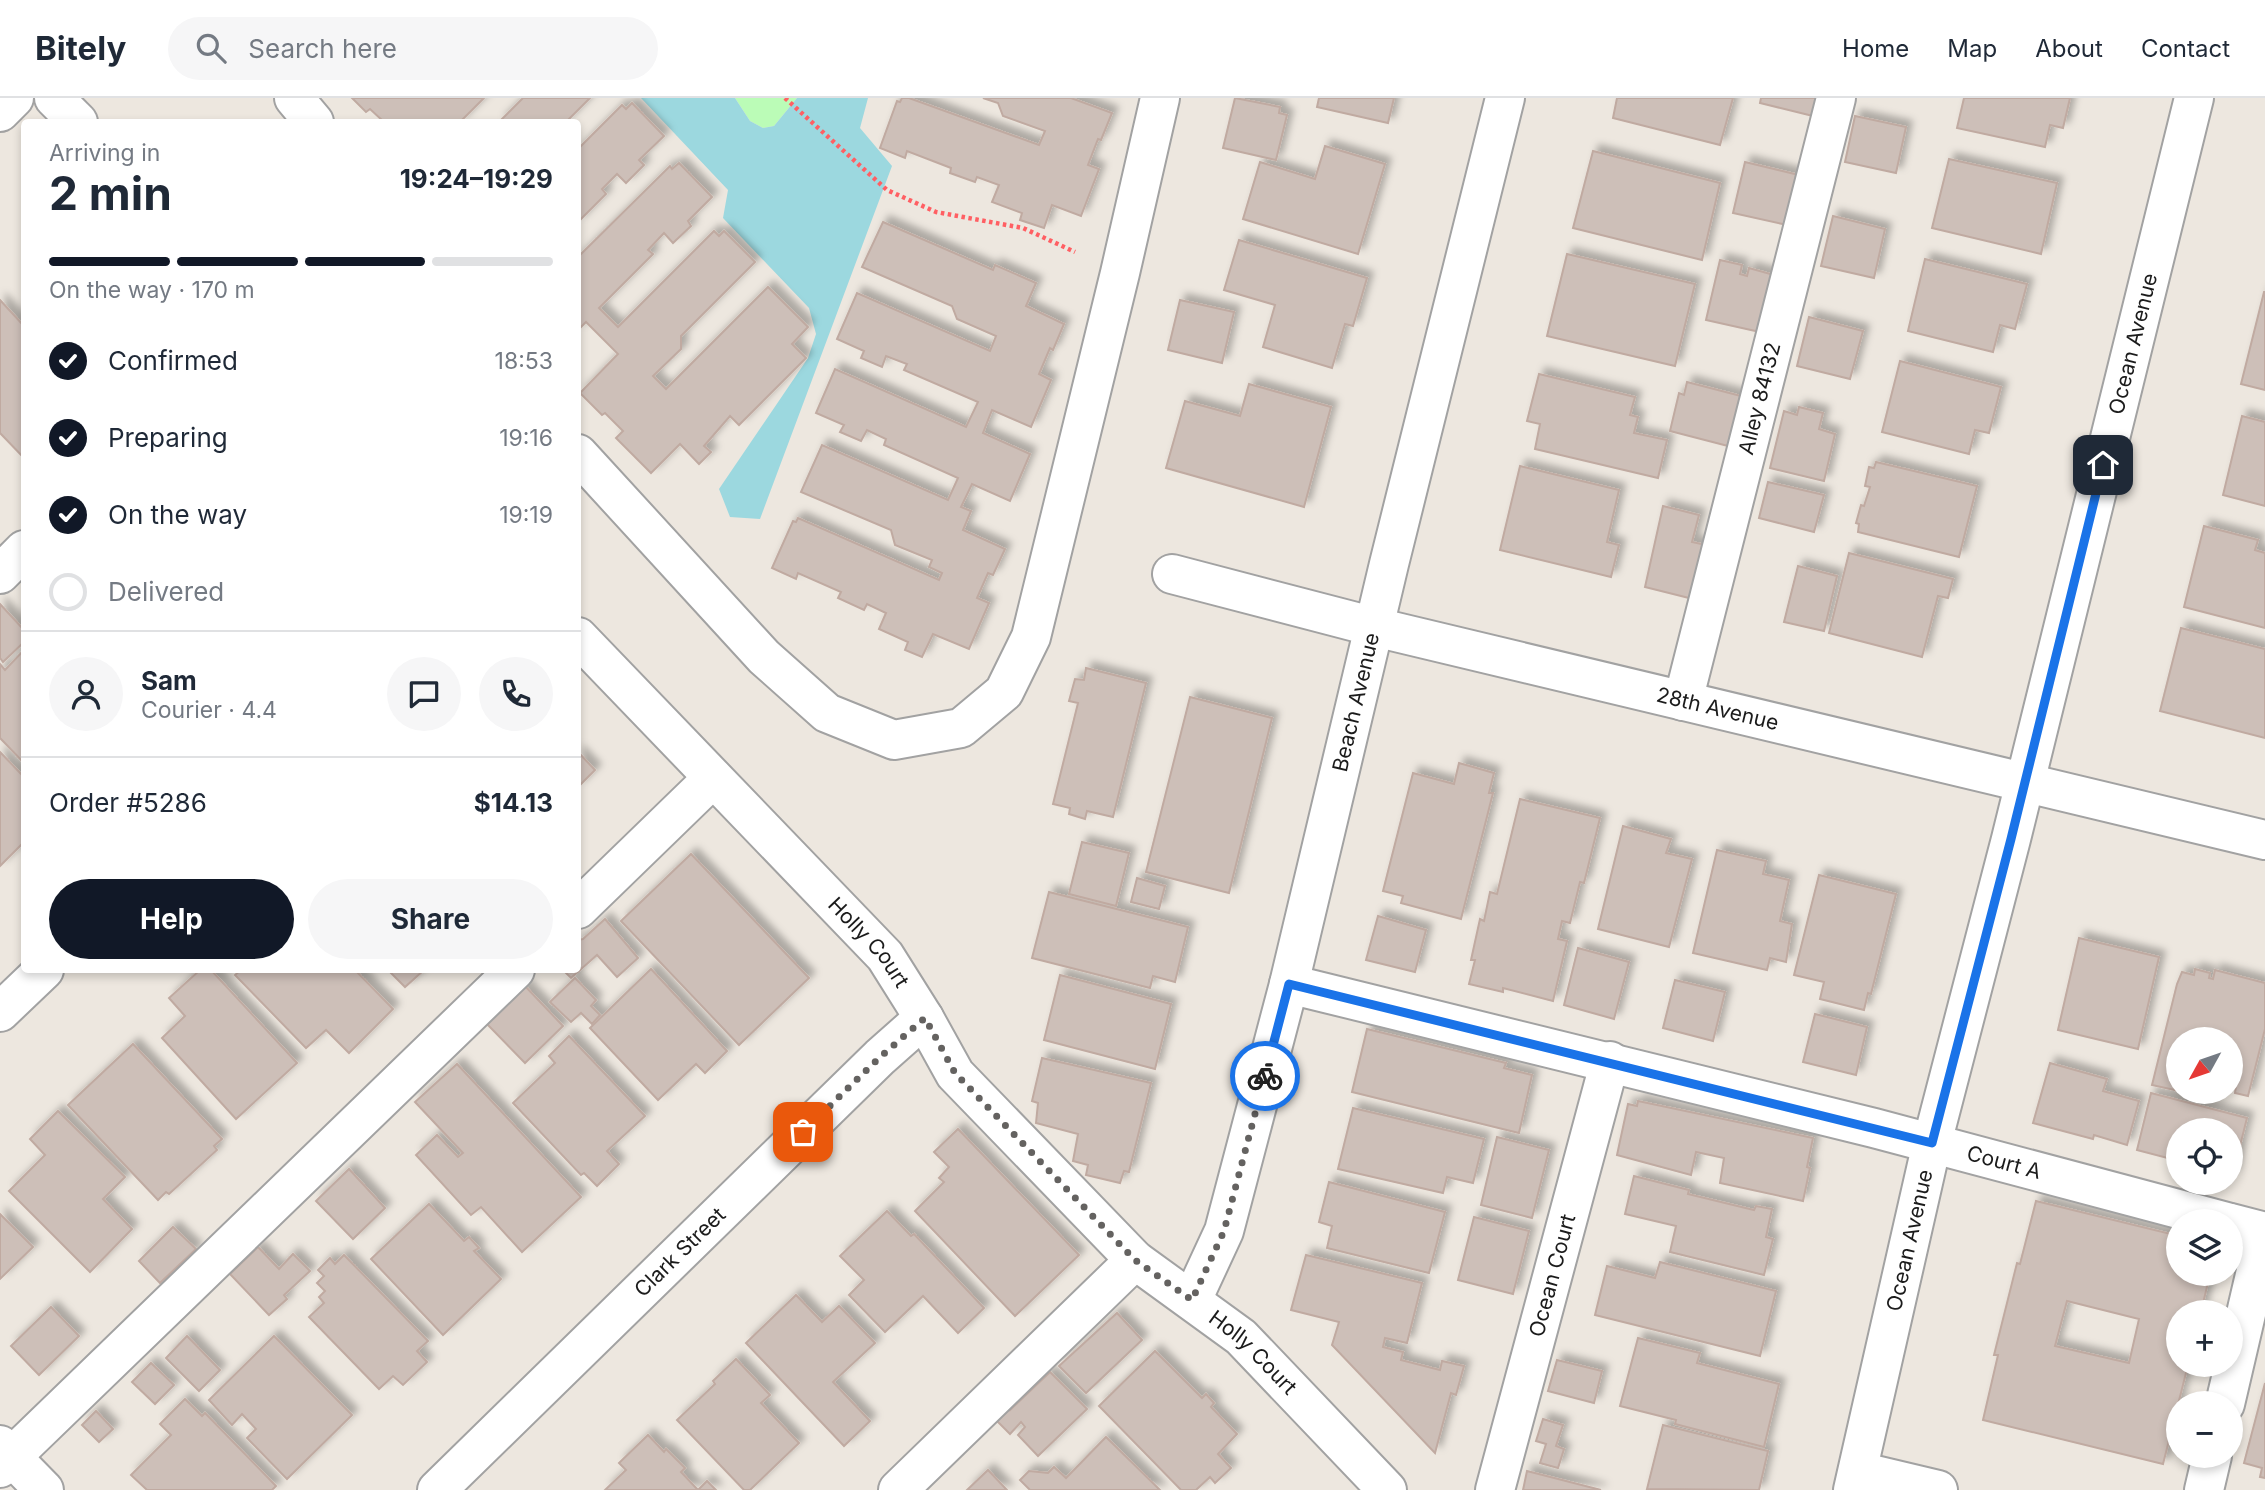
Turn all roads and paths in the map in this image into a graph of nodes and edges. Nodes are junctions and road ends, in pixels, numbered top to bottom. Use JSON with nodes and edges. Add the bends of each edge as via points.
{"nodes":[{"id":1,"x":14,"y":98,"type":"edge"},
{"id":2,"x":294,"y":98,"type":"edge"},
{"id":3,"x":785,"y":98,"type":"edge"},
{"id":4,"x":1160,"y":98,"type":"edge"},
{"id":5,"x":1505,"y":98,"type":"edge"},
{"id":6,"x":1836,"y":98,"type":"edge"},
{"id":7,"x":2194,"y":98,"type":"edge"},
{"id":8,"x":0,"y":112,"type":"edge"},
{"id":9,"x":312,"y":119,"type":"edge"},
{"id":10,"x":1120,"y":273,"type":"junction"},
{"id":11,"x":581,"y":457,"type":"edge"},
{"id":12,"x":21,"y":553,"type":"edge"},
{"id":13,"x":0,"y":574,"type":"edge"},
{"id":14,"x":1172,"y":574,"type":"dead end"},
{"id":15,"x":1375,"y":627,"type":"junction"},
{"id":16,"x":581,"y":640,"type":"edge"},
{"id":17,"x":1682,"y":701,"type":"junction"},
{"id":18,"x":713,"y":778,"type":"junction"},
{"id":19,"x":2024,"y":783,"type":"junction"},
{"id":20,"x":2265,"y":840,"type":"edge"},
{"id":21,"x":581,"y":906,"type":"edge"},
{"id":22,"x":41,"y":973,"type":"edge"},
{"id":23,"x":512,"y":973,"type":"edge"},
{"id":24,"x":1289,"y":984,"type":"junction"},
{"id":25,"x":0,"y":1012,"type":"edge"},
{"id":26,"x":925,"y":1018,"type":"junction"},
{"id":27,"x":1609,"y":1061,"type":"junction"},
{"id":28,"x":1932,"y":1143,"type":"junction"},
{"id":29,"x":2180,"y":1209,"type":"edge"},
{"id":30,"x":2243,"y":1226,"type":"edge"},
{"id":31,"x":2265,"y":1231,"type":"edge"},
{"id":32,"x":1135,"y":1260,"type":"junction"},
{"id":33,"x":1192,"y":1300,"type":"junction"},
{"id":34,"x":2228,"y":1391,"type":"edge"},
{"id":35,"x":4,"y":1457,"type":"edge"},
{"id":36,"x":2209,"y":1468,"type":"edge"},
{"id":37,"x":1856,"y":1480,"type":"edge"},
{"id":38,"x":1376,"y":1486,"type":"edge"},
{"id":39,"x":44,"y":1490,"type":"edge"},
{"id":40,"x":437,"y":1490,"type":"edge"},
{"id":41,"x":898,"y":1490,"type":"edge"},
{"id":42,"x":1495,"y":1490,"type":"edge"},
{"id":43,"x":1938,"y":1490,"type":"edge"},
{"id":44,"x":2204,"y":1490,"type":"edge"}],
"edges":[{"from":1,"to":8,"type":"street"},
{"from":2,"to":9,"type":"street"},
{"from":3,"to":10,"type":"path","via":[[887,190],[936,212],[1023,228]]},
{"from":4,"to":10,"type":"street"},
{"from":5,"to":15,"type":"street","name":"Beach Avenue"},
{"from":6,"to":17,"type":"street","name":"Alley 84132"},
{"from":7,"to":19,"type":"street","name":"Ocean Avenue"},
{"from":10,"to":11,"type":"street","via":[[1031,636],[1004,692],[961,728],[894,740],[827,713],[764,657]]},
{"from":12,"to":13,"type":"street"},
{"from":14,"to":15,"type":"street","name":"28th Avenue"},
{"from":15,"to":17,"type":"street","name":"28th Avenue"},
{"from":15,"to":24,"type":"street","name":"Beach Avenue"},
{"from":16,"to":18,"type":"street","name":"Holly Court"},
{"from":17,"to":19,"type":"street","name":"28th Avenue"},
{"from":18,"to":21,"type":"street"},
{"from":18,"to":26,"type":"street","name":"Holly Court","via":[[885,956]]},
{"from":19,"to":20,"type":"street","name":"28th Avenue"},
{"from":19,"to":28,"type":"street","name":"Ocean Avenue"},
{"from":22,"to":25,"type":"street"},
{"from":23,"to":35,"type":"street"},
{"from":24,"to":27,"type":"street","name":"Court A"},
{"from":24,"to":33,"type":"street","name":"Beach Avenue","via":[[1224,1231]]},
{"from":26,"to":32,"type":"street","name":"Holly Court","via":[[955,1073]]},
{"from":26,"to":40,"type":"street","name":"Clark Street"},
{"from":27,"to":28,"type":"street","name":"Court A"},
{"from":27,"to":42,"type":"street","name":"Ocean Court"},
{"from":28,"to":29,"type":"street","name":"Court A"},
{"from":28,"to":37,"type":"street","name":"Ocean Avenue"},
{"from":30,"to":31,"type":"street","name":"Court A"},
{"from":31,"to":34,"type":"street"},
{"from":32,"to":33,"type":"street","name":"Holly Court"},
{"from":32,"to":41,"type":"street"},
{"from":33,"to":38,"type":"street","name":"Holly Court","via":[[1241,1337]]},
{"from":35,"to":39,"type":"street"},
{"from":36,"to":44,"type":"street"},
{"from":37,"to":43,"type":"street"}]}
